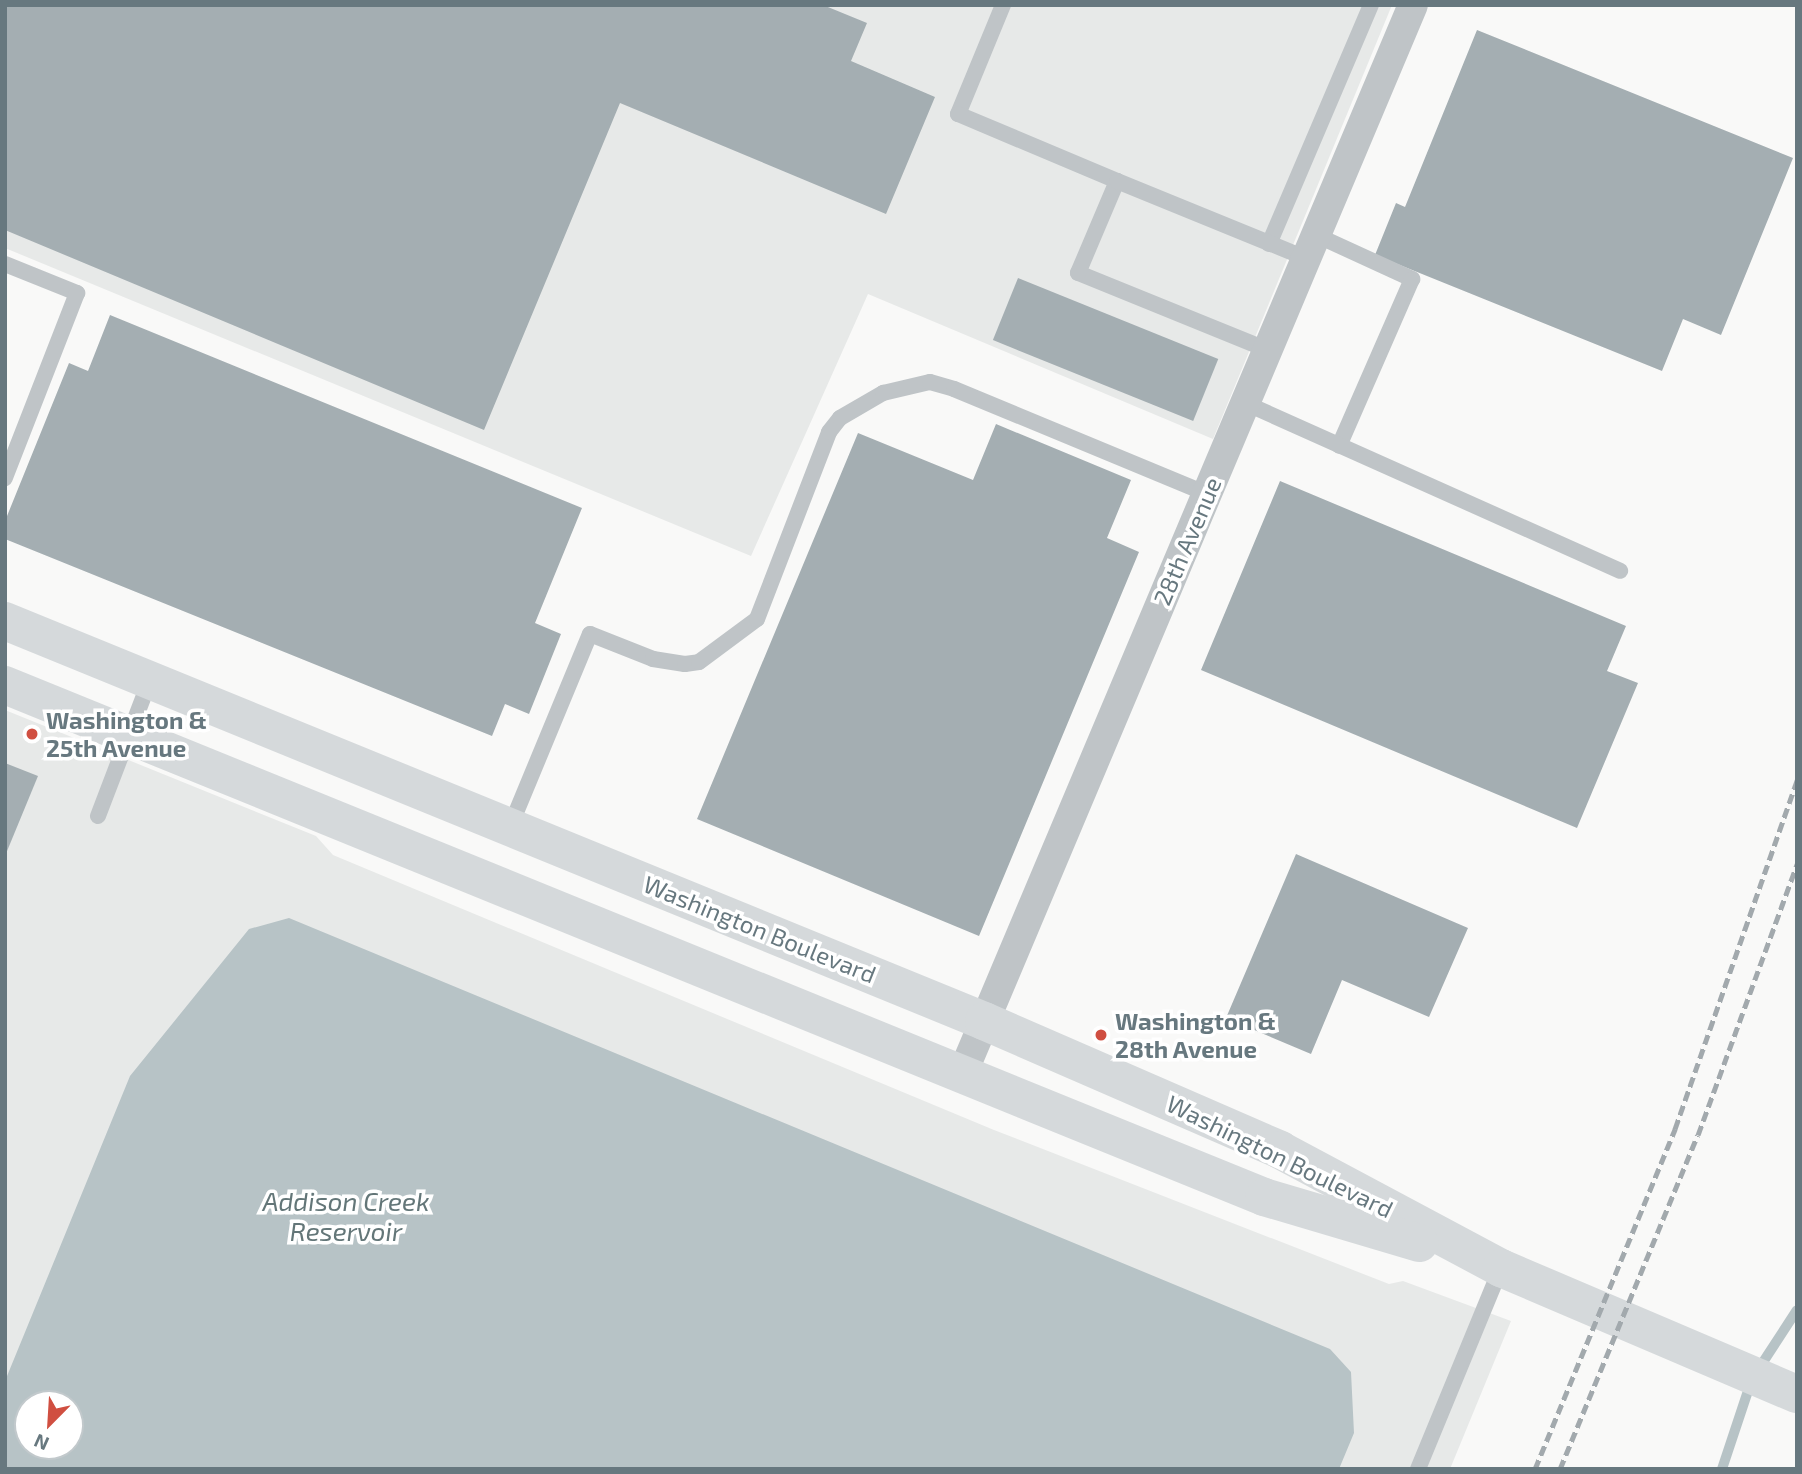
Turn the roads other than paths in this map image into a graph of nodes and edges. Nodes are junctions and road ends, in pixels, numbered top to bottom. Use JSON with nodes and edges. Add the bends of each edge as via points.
{"nodes":[{"id":1,"x":1003,"y":5,"type":"edge"},
{"id":2,"x":1371,"y":5,"type":"edge"},
{"id":3,"x":1413,"y":5,"type":"edge"},
{"id":4,"x":1117,"y":181,"type":"junction"},
{"id":5,"x":1269,"y":244,"type":"junction"},
{"id":6,"x":1311,"y":247,"type":"junction"},
{"id":7,"x":5,"y":264,"type":"edge"},
{"id":8,"x":1268,"y":350,"type":"junction"},
{"id":9,"x":1245,"y":403,"type":"junction"},
{"id":10,"x":1339,"y":446,"type":"junction"},
{"id":11,"x":5,"y":478,"type":"edge"},
{"id":12,"x":1207,"y":494,"type":"junction"},
{"id":13,"x":1620,"y":571,"type":"dead end"},
{"id":14,"x":5,"y":621,"type":"edge"},
{"id":15,"x":150,"y":680,"type":"junction"},
{"id":16,"x":5,"y":685,"type":"edge"},
{"id":17,"x":128,"y":736,"type":"junction"},
{"id":18,"x":97,"y":816,"type":"dead end"},
{"id":19,"x":510,"y":827,"type":"junction"},
{"id":20,"x":984,"y":1021,"type":"junction"},
{"id":21,"x":961,"y":1077,"type":"junction"},
{"id":22,"x":1501,"y":1268,"type":"junction"},
{"id":23,"x":1782,"y":1388,"type":"edge"},
{"id":24,"x":1418,"y":1469,"type":"edge"}],
"edges":[{"from":1,"to":4,"type":"lane","via":[[958,114]]},
{"from":2,"to":5,"type":"lane"},
{"from":3,"to":6,"type":"street","name":"28th Avenue"},
{"from":4,"to":5,"type":"lane"},
{"from":4,"to":8,"type":"lane","via":[[1078,272]]},
{"from":5,"to":6,"type":"lane"},
{"from":6,"to":8,"type":"street","name":"28th Avenue"},
{"from":6,"to":10,"type":"lane","via":[[1412,279]]},
{"from":7,"to":11,"type":"lane","via":[[77,293]]},
{"from":8,"to":9,"type":"street","name":"28th Avenue"},
{"from":9,"to":10,"type":"lane"},
{"from":9,"to":12,"type":"street","name":"28th Avenue"},
{"from":10,"to":13,"type":"lane"},
{"from":12,"to":19,"type":"lane","via":[[954,389],[930,382],[883,393],[840,418],[829,432],[757,619],[699,662],[685,664],[653,659],[590,634]]},
{"from":12,"to":20,"type":"street","name":"28th Avenue"},
{"from":14,"to":15,"type":"street","name":"Washington Boulevard"},
{"from":15,"to":17,"type":"lane"},
{"from":15,"to":19,"type":"street","name":"Washington Boulevard"},
{"from":16,"to":17,"type":"street","name":"Washington Boulevard"},
{"from":17,"to":18,"type":"lane"},
{"from":17,"to":21,"type":"street","name":"Washington Boulevard"},
{"from":19,"to":20,"type":"street","name":"Washington Boulevard"},
{"from":20,"to":21,"type":"street","name":"28th Avenue"},
{"from":20,"to":22,"type":"street","name":"Washington Boulevard","via":[[1280,1150]]},
{"from":21,"to":22,"type":"street","name":"Washington Boulevard","via":[[1264,1197]]},
{"from":22,"to":23,"type":"street","name":"Washington Boulevard"},
{"from":22,"to":24,"type":"lane"}]}
